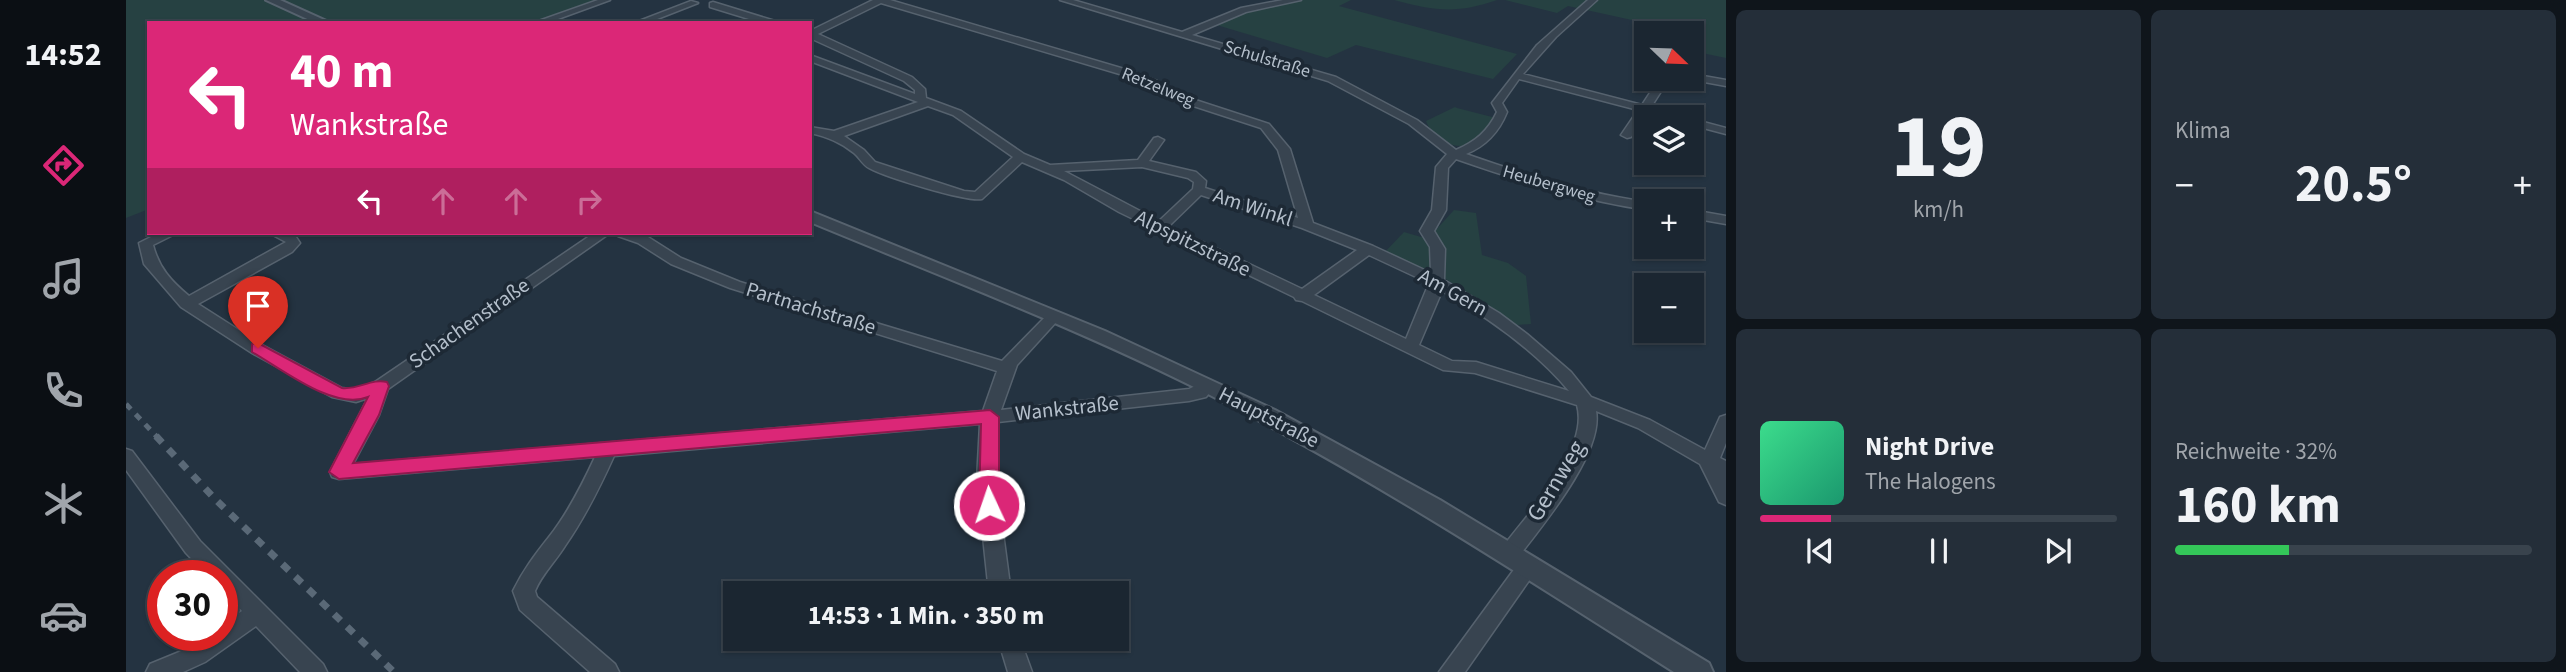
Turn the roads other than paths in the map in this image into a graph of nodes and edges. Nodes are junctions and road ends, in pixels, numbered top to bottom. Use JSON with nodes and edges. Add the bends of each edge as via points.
{"nodes":[{"id":1,"x":271,"y":0,"type":"edge"},
{"id":2,"x":606,"y":0,"type":"edge"},
{"id":3,"x":725,"y":0,"type":"edge"},
{"id":4,"x":880,"y":0,"type":"edge"},
{"id":5,"x":1064,"y":0,"type":"edge"},
{"id":6,"x":1297,"y":0,"type":"edge"},
{"id":7,"x":1593,"y":0,"type":"edge"},
{"id":8,"x":690,"y":1,"type":"edge"},
{"id":9,"x":709,"y":7,"type":"junction"},
{"id":10,"x":321,"y":21,"type":"edge"},
{"id":11,"x":543,"y":21,"type":"edge"},
{"id":12,"x":643,"y":21,"type":"edge"},
{"id":13,"x":728,"y":21,"type":"edge"},
{"id":14,"x":764,"y":21,"type":"edge"},
{"id":15,"x":812,"y":34,"type":"edge"},
{"id":16,"x":812,"y":34,"type":"edge"},
{"id":17,"x":1183,"y":35,"type":"junction"},
{"id":18,"x":812,"y":59,"type":"edge"},
{"id":19,"x":1517,"y":75,"type":"junction"},
{"id":20,"x":1704,"y":79,"type":"edge"},
{"id":21,"x":1726,"y":83,"type":"edge"},
{"id":22,"x":925,"y":100,"type":"junction"},
{"id":23,"x":1634,"y":106,"type":"edge"},
{"id":24,"x":1634,"y":125,"type":"edge"},
{"id":25,"x":1704,"y":125,"type":"edge"},
{"id":26,"x":812,"y":130,"type":"edge"},
{"id":27,"x":1726,"y":131,"type":"edge"},
{"id":28,"x":835,"y":135,"type":"junction"},
{"id":29,"x":1627,"y":135,"type":"dead end"},
{"id":30,"x":1158,"y":140,"type":"dead end"},
{"id":31,"x":1454,"y":154,"type":"junction"},
{"id":32,"x":1020,"y":157,"type":"junction"},
{"id":33,"x":1142,"y":163,"type":"junction"},
{"id":34,"x":1048,"y":169,"type":"junction"},
{"id":35,"x":1199,"y":190,"type":"junction"},
{"id":36,"x":1634,"y":203,"type":"edge"},
{"id":37,"x":1704,"y":216,"type":"edge"},
{"id":38,"x":812,"y":217,"type":"edge"},
{"id":39,"x":1726,"y":220,"type":"edge"},
{"id":40,"x":1307,"y":225,"type":"junction"},
{"id":41,"x":1161,"y":226,"type":"junction"},
{"id":42,"x":165,"y":235,"type":"edge"},
{"id":43,"x":282,"y":235,"type":"edge"},
{"id":44,"x":600,"y":235,"type":"edge"},
{"id":45,"x":629,"y":235,"type":"edge"},
{"id":46,"x":1368,"y":249,"type":"junction"},
{"id":47,"x":1437,"y":280,"type":"junction"},
{"id":48,"x":1301,"y":297,"type":"junction"},
{"id":49,"x":186,"y":304,"type":"junction"},
{"id":50,"x":1052,"y":317,"type":"junction"},
{"id":51,"x":1409,"y":348,"type":"junction"},
{"id":52,"x":1006,"y":368,"type":"junction"},
{"id":53,"x":381,"y":386,"type":"junction"},
{"id":54,"x":1207,"y":386,"type":"junction"},
{"id":55,"x":1587,"y":404,"type":"junction"},
{"id":56,"x":990,"y":417,"type":"junction"},
{"id":57,"x":1726,"y":421,"type":"edge"},
{"id":58,"x":608,"y":449,"type":"junction"},
{"id":59,"x":126,"y":456,"type":"edge"},
{"id":60,"x":1717,"y":466,"type":"edge"},
{"id":61,"x":1726,"y":497,"type":"edge"},
{"id":62,"x":206,"y":560,"type":"edge"},
{"id":63,"x":1519,"y":560,"type":"junction"},
{"id":64,"x":999,"y":581,"type":"edge"},
{"id":65,"x":238,"y":592,"type":"edge"},
{"id":66,"x":258,"y":612,"type":"junction"},
{"id":67,"x":1013,"y":651,"type":"edge"},
{"id":68,"x":158,"y":672,"type":"edge"},
{"id":69,"x":315,"y":672,"type":"edge"},
{"id":70,"x":607,"y":672,"type":"edge"},
{"id":71,"x":1020,"y":672,"type":"edge"},
{"id":72,"x":1451,"y":672,"type":"edge"},
{"id":73,"x":1699,"y":672,"type":"edge"}],
"edges":[{"from":1,"to":10,"type":"street"},
{"from":2,"to":11,"type":"street"},
{"from":3,"to":9,"type":"street"},
{"from":4,"to":15,"type":"street"},
{"from":4,"to":40,"type":"street","name":"Retzelweg","via":[[1127,73],[1176,97],[1265,126],[1284,149]]},
{"from":5,"to":17,"type":"street","name":"Schulstraße"},
{"from":6,"to":17,"type":"street","via":[[1244,10]]},
{"from":7,"to":19,"type":"street"},
{"from":8,"to":9,"type":"street"},
{"from":8,"to":12,"type":"street"},
{"from":9,"to":13,"type":"street"},
{"from":9,"to":14,"type":"street"},
{"from":16,"to":22,"type":"street","via":[[908,79]]},
{"from":17,"to":31,"type":"street","name":"Schulstraße","via":[[1332,79],[1413,121]]},
{"from":18,"to":22,"type":"street","name":"Alpspitzstraße"},
{"from":19,"to":23,"type":"street"},
{"from":19,"to":31,"type":"street","via":[[1497,103],[1502,112],[1496,126],[1470,150]]},
{"from":20,"to":21,"type":"street"},
{"from":22,"to":28,"type":"street"},
{"from":22,"to":32,"type":"street","name":"Alpspitzstraße","via":[[969,119]]},
{"from":24,"to":29,"type":"street"},
{"from":25,"to":27,"type":"street"},
{"from":26,"to":28,"type":"street"},
{"from":28,"to":32,"type":"street","via":[[871,165],[963,195],[978,196]]},
{"from":30,"to":33,"type":"street"},
{"from":31,"to":36,"type":"street","name":"Heubergweg","via":[[1547,186]]},
{"from":31,"to":47,"type":"street","via":[[1442,167],[1439,209],[1427,230],[1438,247]]},
{"from":32,"to":34,"type":"street","name":"Alpspitzstraße"},
{"from":33,"to":34,"type":"street","name":"Am Winkl"},
{"from":33,"to":35,"type":"street","name":"Am Winkl","via":[[1192,175],[1200,181]]},
{"from":34,"to":41,"type":"street","name":"Alpspitzstraße"},
{"from":35,"to":40,"type":"street","name":"Am Winkl"},
{"from":35,"to":41,"type":"street","name":"Am Winkl"},
{"from":37,"to":39,"type":"street"},
{"from":38,"to":50,"type":"street","name":"Hauptstraße"},
{"from":40,"to":46,"type":"street"},
{"from":41,"to":48,"type":"street","name":"Alpspitzstraße"},
{"from":42,"to":49,"type":"street","via":[[146,243],[145,251]]},
{"from":43,"to":49,"type":"street","via":[[293,243]]},
{"from":44,"to":53,"type":"street","name":"Schachenstraße"},
{"from":45,"to":52,"type":"street","name":"Partnachstraße","via":[[735,285]]},
{"from":46,"to":47,"type":"street","name":"Am Gern"},
{"from":46,"to":48,"type":"street"},
{"from":47,"to":51,"type":"street"},
{"from":47,"to":55,"type":"street","name":"Am Gern","via":[[1496,316],[1529,343]]},
{"from":48,"to":51,"type":"street","name":"Alpspitzstraße"},
{"from":49,"to":53,"type":"street","via":[[338,393],[356,396]]},
{"from":50,"to":52,"type":"street"},
{"from":50,"to":54,"type":"street","name":"Hauptstraße"},
{"from":51,"to":55,"type":"street","name":"Alpspitzstraße","via":[[1449,366],[1476,368]]},
{"from":52,"to":56,"type":"street"},
{"from":53,"to":58,"type":"street","name":"Wankstraße","via":[[339,472]]},
{"from":54,"to":56,"type":"street","name":"Wankstraße","via":[[1189,395]]},
{"from":54,"to":63,"type":"street","name":"Hauptstraße","via":[[1331,449]]},
{"from":55,"to":60,"type":"street","name":"Alpspitzstraße","via":[[1644,424]]},
{"from":55,"to":63,"type":"street","name":"Gernweg","via":[[1588,427]]},
{"from":56,"to":58,"type":"street","name":"Wankstraße"},
{"from":56,"to":64,"type":"street","via":[[987,480]]},
{"from":57,"to":60,"type":"street"},
{"from":58,"to":70,"type":"street","via":[[588,493],[524,591],[528,603]]},
{"from":59,"to":62,"type":"street"},
{"from":60,"to":61,"type":"street"},
{"from":63,"to":72,"type":"street","name":"Gernweg"},
{"from":63,"to":73,"type":"street","name":"Hauptstraße"},
{"from":65,"to":66,"type":"street"},
{"from":66,"to":68,"type":"street","via":[[197,655]]},
{"from":66,"to":69,"type":"street"},
{"from":67,"to":71,"type":"street"}]}
